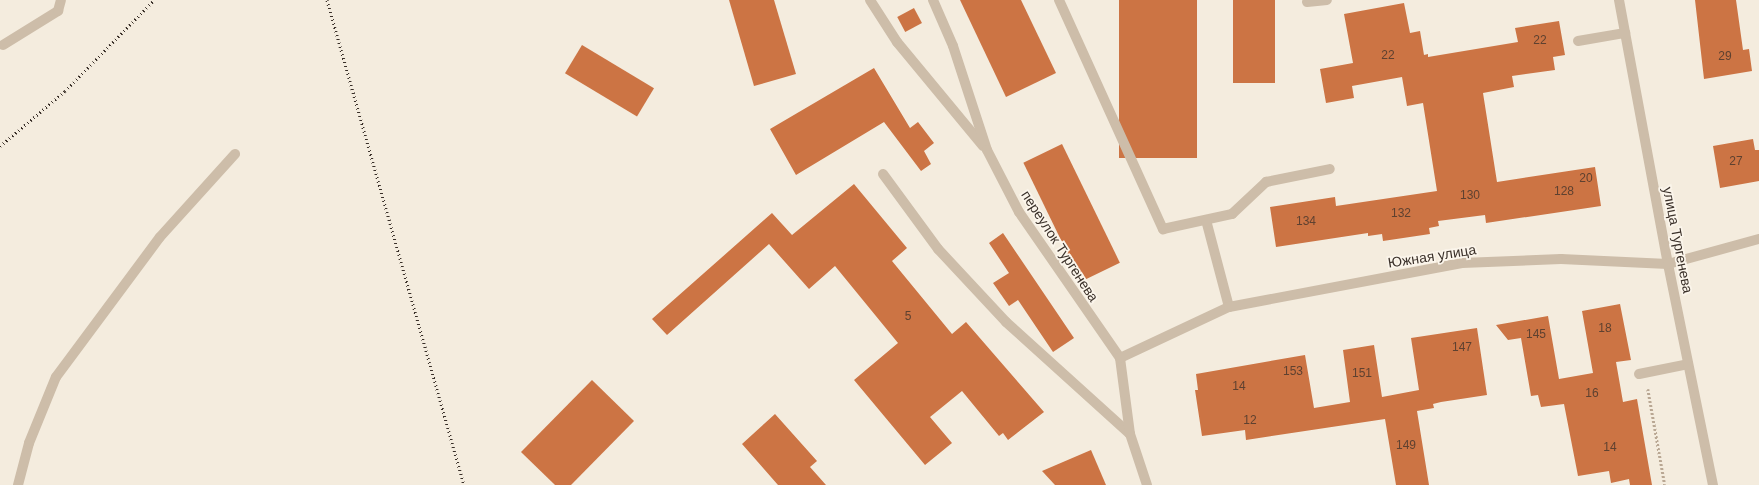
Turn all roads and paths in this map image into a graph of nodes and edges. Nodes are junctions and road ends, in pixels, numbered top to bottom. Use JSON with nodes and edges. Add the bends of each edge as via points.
{"nodes":[{"id":1,"x":61,"y":0,"type":"edge"},
{"id":2,"x":870,"y":0,"type":"edge"},
{"id":3,"x":933,"y":0,"type":"edge"},
{"id":4,"x":1059,"y":0,"type":"edge"},
{"id":5,"x":1327,"y":0,"type":"edge"},
{"id":6,"x":1619,"y":0,"type":"edge"},
{"id":7,"x":1306,"y":2,"type":"dead end"},
{"id":8,"x":1625,"y":33,"type":"junction"},
{"id":9,"x":1578,"y":41,"type":"dead end"},
{"id":10,"x":3,"y":45,"type":"dead end"},
{"id":11,"x":987,"y":150,"type":"junction"},
{"id":12,"x":235,"y":154,"type":"dead end"},
{"id":13,"x":1330,"y":169,"type":"dead end"},
{"id":14,"x":883,"y":174,"type":"dead end"},
{"id":15,"x":1206,"y":220,"type":"junction"},
{"id":16,"x":1759,"y":239,"type":"edge"},
{"id":17,"x":1668,"y":264,"type":"junction"},
{"id":18,"x":1228,"y":307,"type":"junction"},
{"id":19,"x":1120,"y":358,"type":"junction"},
{"id":20,"x":1688,"y":364,"type":"junction"},
{"id":21,"x":1642,"y":373,"type":"joint"},
{"id":22,"x":1130,"y":434,"type":"junction"},
{"id":23,"x":18,"y":485,"type":"edge"},
{"id":24,"x":1147,"y":485,"type":"edge"},
{"id":25,"x":1665,"y":485,"type":"edge"},
{"id":26,"x":1713,"y":485,"type":"edge"}],
"edges":[{"from":1,"to":10,"type":"street","via":[[58,11]]},
{"from":2,"to":11,"type":"street","via":[[898,42]]},
{"from":3,"to":11,"type":"street","name":"переулок Тургенева","via":[[953,46]]},
{"from":4,"to":15,"type":"street","via":[[1164,229]]},
{"from":5,"to":7,"type":"street"},
{"from":6,"to":8,"type":"street","name":"улица Тургенева"},
{"from":8,"to":9,"type":"street"},
{"from":8,"to":17,"type":"street","name":"улица Тургенева"},
{"from":11,"to":19,"type":"street","name":"переулок Тургенева","via":[[1018,212]]},
{"from":12,"to":23,"type":"street","via":[[160,237],[56,376],[29,443]]},
{"from":13,"to":15,"type":"street","via":[[1266,182],[1232,214]]},
{"from":14,"to":22,"type":"street","via":[[938,249],[1006,322]]},
{"from":15,"to":18,"type":"street"},
{"from":16,"to":17,"type":"street","name":"Южная улица"},
{"from":17,"to":18,"type":"street","name":"Южная улица","via":[[1561,259],[1462,263]]},
{"from":17,"to":20,"type":"street","name":"улица Тургенева"},
{"from":18,"to":19,"type":"street","name":"Южная улица"},
{"from":19,"to":22,"type":"street","name":"переулок Тургенева"},
{"from":20,"to":21,"type":"street"},
{"from":20,"to":26,"type":"street","name":"улица Тургенева"},
{"from":21,"to":25,"type":"path"},
{"from":22,"to":24,"type":"street","name":"переулок Тургенева"}]}
